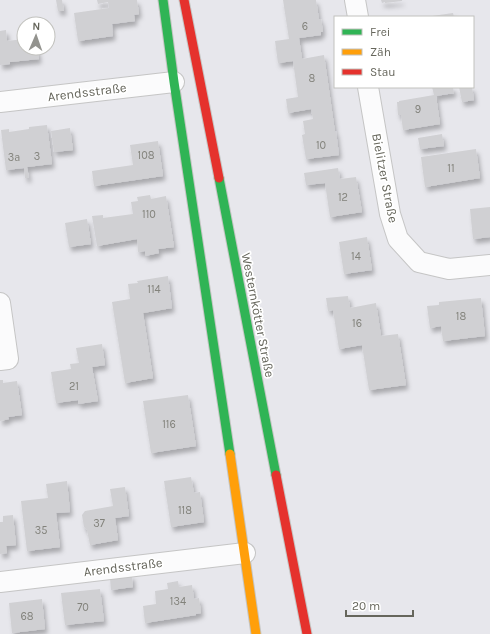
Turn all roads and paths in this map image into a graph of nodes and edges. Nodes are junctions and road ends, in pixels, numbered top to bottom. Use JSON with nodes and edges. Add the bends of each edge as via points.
{"nodes":[{"id":1,"x":163,"y":0,"type":"edge"},
{"id":2,"x":184,"y":0,"type":"edge"},
{"id":3,"x":355,"y":0,"type":"edge"},
{"id":4,"x":358,"y":16,"type":"edge"},
{"id":5,"x":174,"y":82,"type":"junction"},
{"id":6,"x":368,"y":88,"type":"edge"},
{"id":7,"x":0,"y":102,"type":"edge"},
{"id":8,"x":490,"y":265,"type":"edge"},
{"id":9,"x":0,"y":303,"type":"edge"},
{"id":10,"x":0,"y":360,"type":"edge"},
{"id":11,"x":245,"y":553,"type":"junction"},
{"id":12,"x":0,"y":582,"type":"edge"},
{"id":13,"x":256,"y":634,"type":"edge"},
{"id":14,"x":307,"y":634,"type":"edge"}],
"edges":[{"from":1,"to":5,"type":"street"},
{"from":2,"to":14,"type":"street","name":"Westernkötter Straße"},
{"from":3,"to":4,"type":"street"},
{"from":5,"to":7,"type":"street","name":"Arendsstraße"},
{"from":5,"to":11,"type":"street"},
{"from":6,"to":8,"type":"street","name":"Bielitzer Straße","via":[[390,214],[398,239],[419,262],[449,269]]},
{"from":9,"to":10,"type":"street","via":[[8,358]]},
{"from":11,"to":12,"type":"street","name":"Arendsstraße"},
{"from":11,"to":13,"type":"street"}]}
